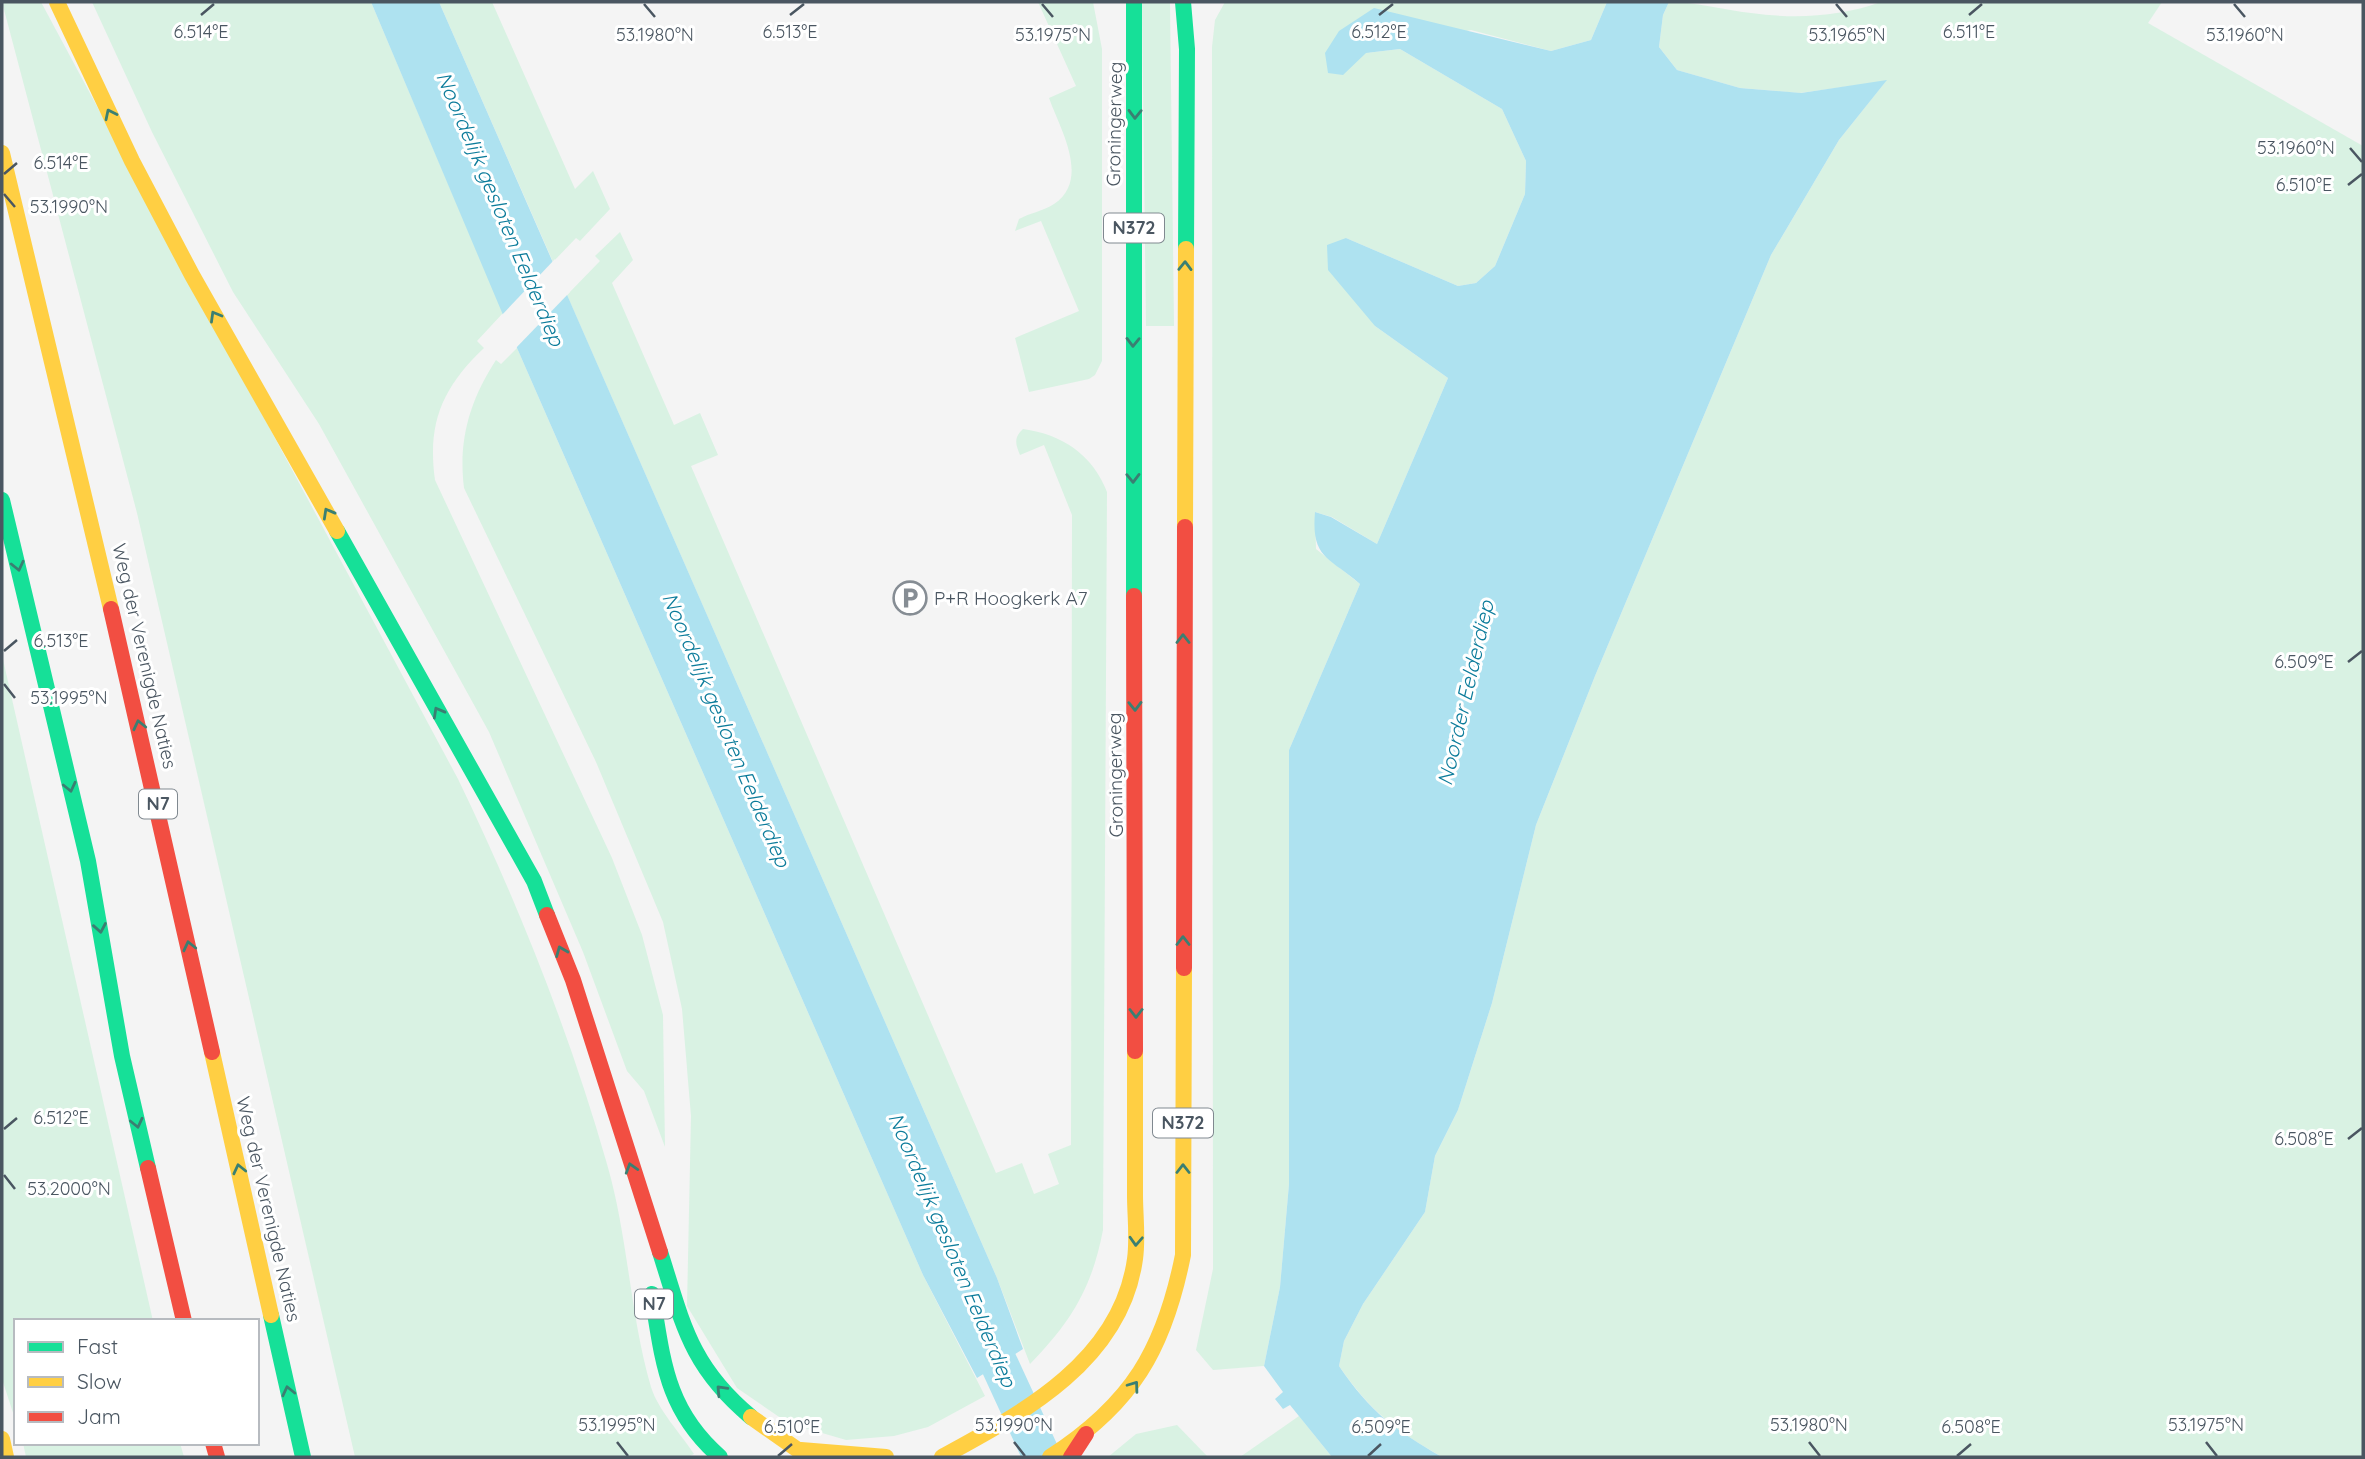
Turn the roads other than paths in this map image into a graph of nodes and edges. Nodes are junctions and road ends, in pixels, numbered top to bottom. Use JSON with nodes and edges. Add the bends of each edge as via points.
{"nodes":[{"id":1,"x":57,"y":2,"type":"edge"},
{"id":2,"x":1134,"y":2,"type":"edge"},
{"id":3,"x":1183,"y":2,"type":"edge"},
{"id":4,"x":1204,"y":13,"type":"dead end"},
{"id":5,"x":1187,"y":49,"type":"junction"},
{"id":6,"x":2,"y":153,"type":"edge"},
{"id":7,"x":2,"y":500,"type":"edge"},
{"id":8,"x":651,"y":1233,"type":"junction"},
{"id":9,"x":184,"y":1319,"type":"edge"},
{"id":10,"x":2,"y":1439,"type":"edge"},
{"id":11,"x":1070,"y":1453,"type":"edge"},
{"id":12,"x":804,"y":1454,"type":"edge"},
{"id":13,"x":6,"y":1457,"type":"edge"},
{"id":14,"x":303,"y":1457,"type":"edge"},
{"id":15,"x":720,"y":1457,"type":"edge"},
{"id":16,"x":886,"y":1457,"type":"edge"},
{"id":17,"x":942,"y":1457,"type":"edge"},
{"id":18,"x":1050,"y":1457,"type":"edge"}],
"edges":[{"from":8,"to":1,"type":"main road","number":"N7","one_way":true,"via":[[573,980],[534,881],[192,275],[132,162]]},
{"from":2,"to":17,"type":"main road","name":"Groningerweg","number":"N372","one_way":true,"via":[[1136,1242],[1131,1275],[1113,1323],[1084,1364],[1045,1397]]},
{"from":3,"to":5,"type":"main road","number":"N372"},
{"from":4,"to":5,"type":"main road","number":"N372"},
{"from":11,"to":5,"type":"main road","number":"N372","one_way":true,"via":[[1125,1398],[1148,1364],[1168,1319],[1183,1255]]},
{"from":14,"to":6,"type":"main road","name":"Weg der Verenigde Naties","number":"N7","one_way":true,"via":[[79,463]]},
{"from":7,"to":9,"type":"main road","one_way":true,"via":[[88,861],[122,1056]]},
{"from":12,"to":8,"type":"main road","number":"N7","one_way":true,"via":[[720,1390],[696,1359]]},
{"from":8,"to":15,"type":"main road","number":"N7","via":[[650,1287],[669,1393],[690,1428]]},
{"from":10,"to":13,"type":"main road"},
{"from":11,"to":18,"type":"main road"},
{"from":12,"to":16,"type":"main road"}]}
